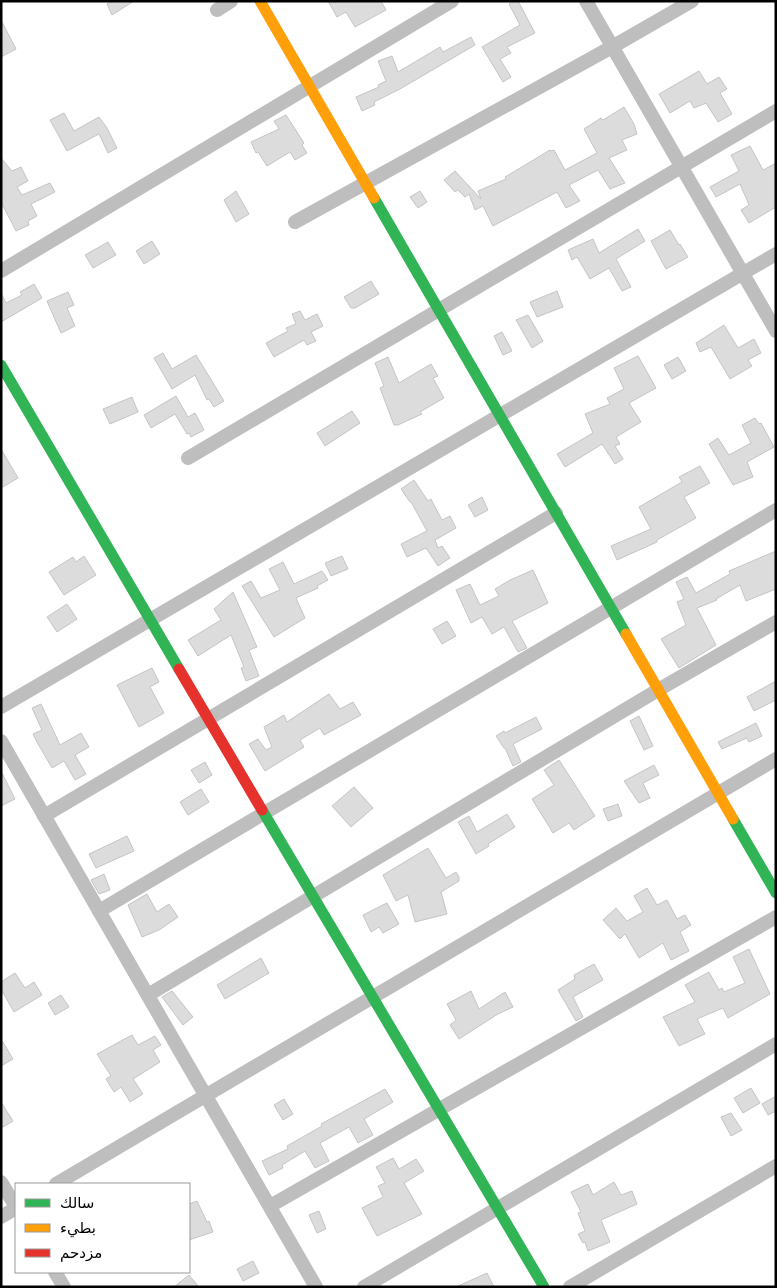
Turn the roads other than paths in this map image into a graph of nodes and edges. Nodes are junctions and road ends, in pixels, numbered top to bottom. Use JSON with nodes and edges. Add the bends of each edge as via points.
{"nodes":[{"id":1,"x":231,"y":1,"type":"edge"},
{"id":2,"x":260,"y":1,"type":"edge"},
{"id":3,"x":452,"y":1,"type":"edge"},
{"id":4,"x":586,"y":1,"type":"edge"},
{"id":5,"x":692,"y":1,"type":"edge"},
{"id":6,"x":216,"y":10,"type":"dead end"},
{"id":7,"x":612,"y":47,"type":"junction"},
{"id":8,"x":310,"y":86,"type":"junction"},
{"id":9,"x":776,"y":111,"type":"edge"},
{"id":10,"x":681,"y":166,"type":"junction"},
{"id":11,"x":366,"y":184,"type":"junction"},
{"id":12,"x":295,"y":222,"type":"dead end"},
{"id":13,"x":776,"y":254,"type":"edge"},
{"id":14,"x":1,"y":271,"type":"edge"},
{"id":15,"x":742,"y":272,"type":"junction"},
{"id":16,"x":438,"y":309,"type":"junction"},
{"id":17,"x":776,"y":331,"type":"edge"},
{"id":18,"x":1,"y":365,"type":"edge"},
{"id":19,"x":499,"y":415,"type":"junction"},
{"id":20,"x":188,"y":458,"type":"dead end"},
{"id":21,"x":776,"y":510,"type":"edge"},
{"id":22,"x":556,"y":513,"type":"junction"},
{"id":23,"x":611,"y":608,"type":"junction"},
{"id":24,"x":150,"y":620,"type":"junction"},
{"id":25,"x":776,"y":622,"type":"edge"},
{"id":26,"x":658,"y":690,"type":"junction"},
{"id":27,"x":1,"y":707,"type":"edge"},
{"id":28,"x":208,"y":719,"type":"junction"},
{"id":29,"x":1,"y":742,"type":"edge"},
{"id":30,"x":776,"y":759,"type":"edge"},
{"id":31,"x":718,"y":793,"type":"junction"},
{"id":32,"x":264,"y":813,"type":"junction"},
{"id":33,"x":44,"y":816,"type":"junction"},
{"id":34,"x":776,"y":893,"type":"edge"},
{"id":35,"x":313,"y":896,"type":"junction"},
{"id":36,"x":99,"y":911,"type":"junction"},
{"id":37,"x":776,"y":917,"type":"edge"},
{"id":38,"x":148,"y":995,"type":"junction"},
{"id":39,"x":373,"y":997,"type":"junction"},
{"id":40,"x":776,"y":1044,"type":"edge"},
{"id":41,"x":206,"y":1096,"type":"junction"},
{"id":42,"x":439,"y":1110,"type":"junction"},
{"id":43,"x":776,"y":1166,"type":"edge"},
{"id":44,"x":1,"y":1182,"type":"edge"},
{"id":45,"x":58,"y":1183,"type":"edge"},
{"id":46,"x":15,"y":1205,"type":"edge"},
{"id":47,"x":270,"y":1206,"type":"junction"},
{"id":48,"x":15,"y":1208,"type":"edge"},
{"id":49,"x":498,"y":1208,"type":"junction"},
{"id":50,"x":1,"y":1217,"type":"edge"},
{"id":51,"x":56,"y":1273,"type":"edge"},
{"id":52,"x":64,"y":1287,"type":"edge"},
{"id":53,"x":316,"y":1287,"type":"edge"},
{"id":54,"x":364,"y":1287,"type":"edge"},
{"id":55,"x":544,"y":1287,"type":"edge"},
{"id":56,"x":570,"y":1287,"type":"edge"}],
"edges":[{"from":1,"to":6,"type":"street"},
{"from":2,"to":8,"type":"street"},
{"from":3,"to":8,"type":"street"},
{"from":4,"to":7,"type":"street"},
{"from":5,"to":7,"type":"street"},
{"from":7,"to":10,"type":"street"},
{"from":7,"to":11,"type":"street"},
{"from":8,"to":11,"type":"street"},
{"from":8,"to":14,"type":"street"},
{"from":9,"to":10,"type":"street"},
{"from":10,"to":15,"type":"street"},
{"from":10,"to":16,"type":"street"},
{"from":11,"to":12,"type":"street"},
{"from":11,"to":16,"type":"street"},
{"from":13,"to":15,"type":"street"},
{"from":15,"to":17,"type":"street"},
{"from":15,"to":19,"type":"street"},
{"from":16,"to":19,"type":"street"},
{"from":16,"to":20,"type":"street"},
{"from":18,"to":24,"type":"street"},
{"from":19,"to":22,"type":"street"},
{"from":19,"to":24,"type":"street"},
{"from":21,"to":23,"type":"street"},
{"from":22,"to":23,"type":"street"},
{"from":22,"to":28,"type":"street"},
{"from":23,"to":26,"type":"street"},
{"from":23,"to":32,"type":"street"},
{"from":24,"to":27,"type":"street"},
{"from":24,"to":28,"type":"street"},
{"from":25,"to":26,"type":"street"},
{"from":26,"to":31,"type":"street"},
{"from":26,"to":35,"type":"street"},
{"from":28,"to":32,"type":"street"},
{"from":28,"to":33,"type":"street"},
{"from":29,"to":33,"type":"street"},
{"from":30,"to":31,"type":"street"},
{"from":31,"to":34,"type":"street"},
{"from":31,"to":39,"type":"street"},
{"from":32,"to":35,"type":"street"},
{"from":32,"to":36,"type":"street"},
{"from":33,"to":36,"type":"street"},
{"from":35,"to":38,"type":"street"},
{"from":35,"to":39,"type":"street"},
{"from":36,"to":38,"type":"street"},
{"from":37,"to":42,"type":"street"},
{"from":38,"to":41,"type":"street"},
{"from":39,"to":41,"type":"street"},
{"from":39,"to":42,"type":"street"},
{"from":40,"to":49,"type":"street"},
{"from":41,"to":45,"type":"street"},
{"from":41,"to":47,"type":"street"},
{"from":42,"to":47,"type":"street"},
{"from":42,"to":49,"type":"street"},
{"from":43,"to":56,"type":"street"},
{"from":44,"to":46,"type":"street"},
{"from":47,"to":53,"type":"street"},
{"from":48,"to":50,"type":"street"},
{"from":49,"to":54,"type":"street"},
{"from":49,"to":55,"type":"street"},
{"from":51,"to":52,"type":"street"}]}
